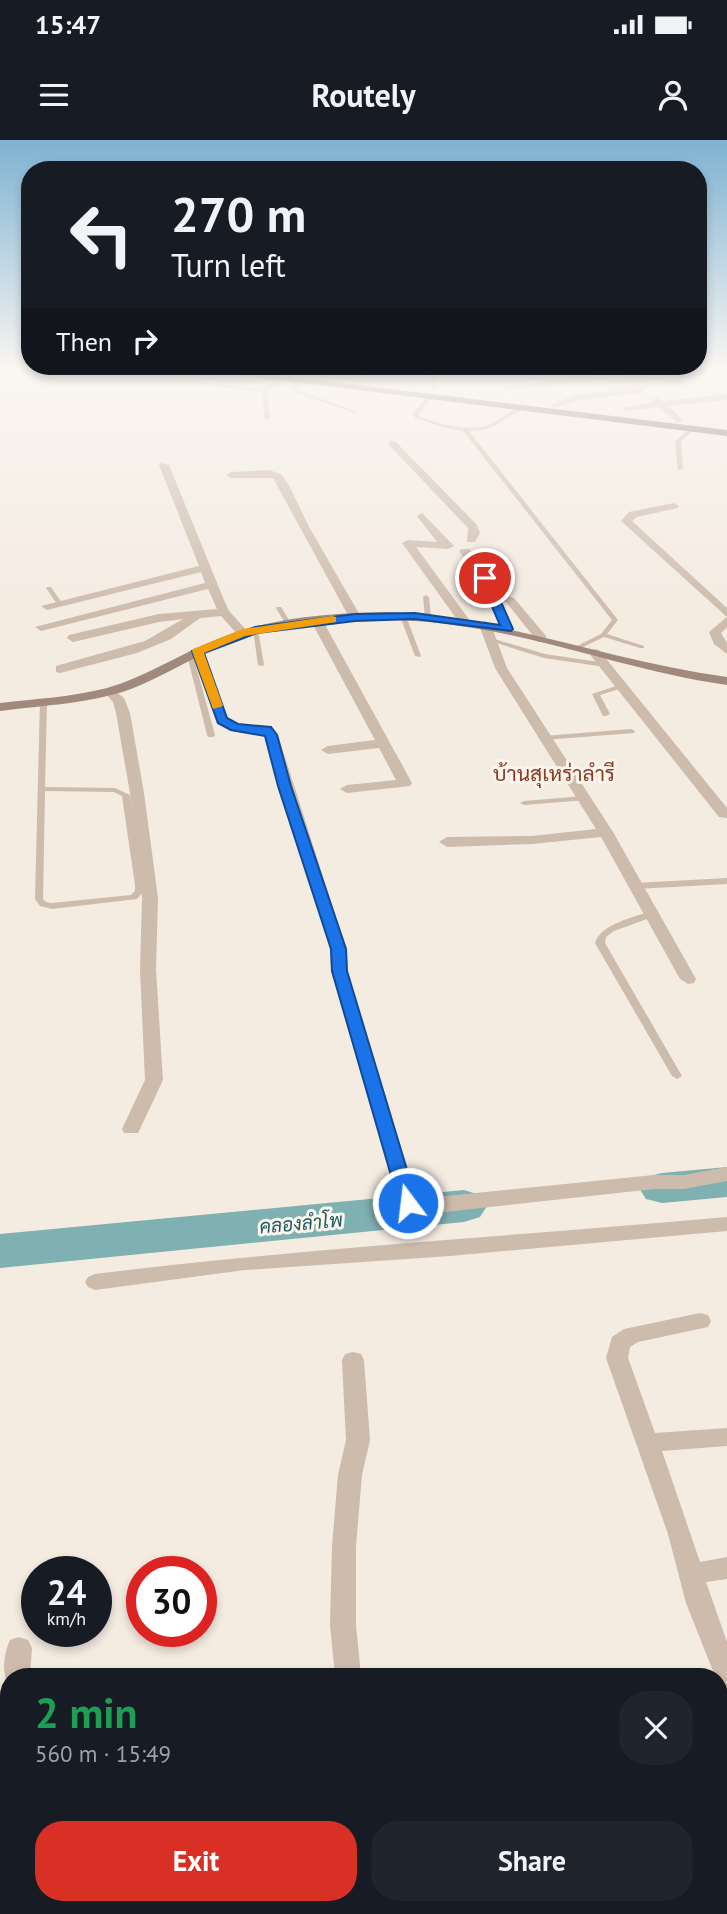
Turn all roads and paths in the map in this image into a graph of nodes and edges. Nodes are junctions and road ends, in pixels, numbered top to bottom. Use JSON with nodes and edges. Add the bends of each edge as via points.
{"nodes":[{"id":1,"x":400,"y":452,"type":"edge"},
{"id":2,"x":483,"y":452,"type":"edge"},
{"id":3,"x":679,"y":452,"type":"edge"},
{"id":4,"x":164,"y":465,"type":"dead end"},
{"id":5,"x":680,"y":469,"type":"dead end"},
{"id":6,"x":231,"y":475,"type":"dead end"},
{"id":7,"x":674,"y":506,"type":"dead end"},
{"id":8,"x":422,"y":516,"type":"dead end"},
{"id":9,"x":448,"y":545,"type":"junction"},
{"id":10,"x":468,"y":546,"type":"junction"},
{"id":11,"x":203,"y":568,"type":"junction"},
{"id":12,"x":211,"y":585,"type":"junction"},
{"id":13,"x":48,"y":588,"type":"dead end"},
{"id":14,"x":498,"y":596,"type":"junction"},
{"id":15,"x":426,"y":597,"type":"dead end"},
{"id":16,"x":53,"y":604,"type":"joint"},
{"id":17,"x":279,"y":608,"type":"dead end"},
{"id":18,"x":224,"y":612,"type":"junction"},
{"id":19,"x":727,"y":614,"type":"edge"},
{"id":20,"x":196,"y":615,"type":"junction"},
{"id":21,"x":403,"y":616,"type":"junction"},
{"id":22,"x":355,"y":617,"type":"junction"},
{"id":23,"x":428,"y":617,"type":"junction"},
{"id":24,"x":317,"y":621,"type":"junction"},
{"id":25,"x":465,"y":622,"type":"junction"},
{"id":26,"x":289,"y":625,"type":"junction"},
{"id":27,"x":724,"y":625,"type":"edge"},
{"id":28,"x":41,"y":627,"type":"dead end"},
{"id":29,"x":507,"y":629,"type":"junction"},
{"id":30,"x":249,"y":631,"type":"junction"},
{"id":31,"x":487,"y":632,"type":"junction"},
{"id":32,"x":603,"y":635,"type":"junction"},
{"id":33,"x":73,"y":638,"type":"dead end"},
{"id":34,"x":542,"y":639,"type":"junction"},
{"id":35,"x":642,"y":647,"type":"dead end"},
{"id":36,"x":577,"y":648,"type":"junction"},
{"id":37,"x":727,"y":650,"type":"edge"},
{"id":38,"x":194,"y":653,"type":"junction"},
{"id":39,"x":595,"y":653,"type":"junction"},
{"id":40,"x":418,"y":656,"type":"dead end"},
{"id":41,"x":261,"y":665,"type":"dead end"},
{"id":42,"x":605,"y":665,"type":"junction"},
{"id":43,"x":60,"y":669,"type":"dead end"},
{"id":44,"x":727,"y":681,"type":"edge"},
{"id":45,"x":622,"y":687,"type":"junction"},
{"id":46,"x":110,"y":691,"type":"junction"},
{"id":47,"x":43,"y":702,"type":"junction"},
{"id":48,"x":0,"y":707,"type":"edge"},
{"id":49,"x":606,"y":714,"type":"dead end"},
{"id":50,"x":631,"y":731,"type":"dead end"},
{"id":51,"x":211,"y":735,"type":"dead end"},
{"id":52,"x":544,"y":738,"type":"junction"},
{"id":53,"x":384,"y":743,"type":"junction"},
{"id":54,"x":328,"y":750,"type":"dead end"},
{"id":55,"x":42,"y":789,"type":"junction"},
{"id":56,"x":347,"y":789,"type":"dead end"},
{"id":57,"x":584,"y":798,"type":"junction"},
{"id":58,"x":524,"y":803,"type":"dead end"},
{"id":59,"x":724,"y":814,"type":"dead end"},
{"id":60,"x":606,"y":832,"type":"junction"},
{"id":61,"x":447,"y":842,"type":"dead end"},
{"id":62,"x":727,"y":881,"type":"edge"},
{"id":63,"x":636,"y":886,"type":"junction"},
{"id":64,"x":652,"y":914,"type":"junction"},
{"id":65,"x":688,"y":979,"type":"dead end"},
{"id":66,"x":677,"y":1076,"type":"dead end"},
{"id":67,"x":131,"y":1129,"type":"dead end"},
{"id":68,"x":727,"y":1174,"type":"edge"},
{"id":69,"x":727,"y":1224,"type":"edge"},
{"id":70,"x":95,"y":1282,"type":"dead end"},
{"id":71,"x":700,"y":1321,"type":"dead end"},
{"id":72,"x":353,"y":1360,"type":"dead end"},
{"id":73,"x":727,"y":1437,"type":"edge"},
{"id":74,"x":647,"y":1443,"type":"junction"},
{"id":75,"x":727,"y":1568,"type":"edge"},
{"id":76,"x":691,"y":1574,"type":"junction"},
{"id":77,"x":19,"y":1648,"type":"dead end"},
{"id":78,"x":18,"y":1668,"type":"edge"},
{"id":79,"x":347,"y":1668,"type":"edge"},
{"id":80,"x":724,"y":1668,"type":"edge"}],
"edges":[{"from":1,"to":10,"type":"street","via":[[473,527]]},
{"from":2,"to":32,"type":"lane","via":[[615,620]]},
{"from":3,"to":5,"type":"lane"},
{"from":4,"to":11,"type":"street"},
{"from":6,"to":22,"type":"street","via":[[277,476]]},
{"from":7,"to":19,"type":"street","via":[[633,514],[626,521]]},
{"from":8,"to":9,"type":"street"},
{"from":9,"to":10,"type":"street","via":[[459,540]]},
{"from":9,"to":25,"type":"street","via":[[408,543]]},
{"from":10,"to":14,"type":"street"},
{"from":11,"to":12,"type":"street"},
{"from":11,"to":16,"type":"street"},
{"from":12,"to":18,"type":"street"},
{"from":12,"to":28,"type":"street"},
{"from":13,"to":16,"type":"lane"},
{"from":14,"to":29,"type":"street","via":[[495,600]]},
{"from":14,"to":34,"type":"street","via":[[510,600]]},
{"from":15,"to":23,"type":"lane"},
{"from":17,"to":26,"type":"lane"},
{"from":18,"to":20,"type":"street"},
{"from":18,"to":30,"type":"street"},
{"from":20,"to":33,"type":"street","via":[[159,618]]},
{"from":20,"to":43,"type":"street","via":[[182,629],[156,641]]},
{"from":21,"to":22,"type":"street"},
{"from":21,"to":23,"type":"street"},
{"from":21,"to":40,"type":"lane"},
{"from":22,"to":24,"type":"street"},
{"from":23,"to":25,"type":"street"},
{"from":24,"to":26,"type":"street"},
{"from":24,"to":53,"type":"street"},
{"from":25,"to":31,"type":"street"},
{"from":26,"to":30,"type":"street"},
{"from":27,"to":37,"type":"street","via":[[716,636]]},
{"from":29,"to":31,"type":"street"},
{"from":29,"to":34,"type":"street"},
{"from":30,"to":38,"type":"street"},
{"from":30,"to":41,"type":"lane"},
{"from":31,"to":42,"type":"lane","via":[[544,656]]},
{"from":31,"to":52,"type":"street","via":[[501,668]]},
{"from":32,"to":35,"type":"lane"},
{"from":32,"to":36,"type":"lane"},
{"from":34,"to":36,"type":"street"},
{"from":36,"to":39,"type":"street"},
{"from":38,"to":46,"type":"street","via":[[148,678]]},
{"from":38,"to":51,"type":"lane"},
{"from":38,"to":68,"type":"street","via":[[222,720],[235,728],[266,730],[271,735],[338,949],[339,971],[408,1203],[427,1207]]},
{"from":39,"to":42,"type":"street"},
{"from":39,"to":44,"type":"street","via":[[668,673]]},
{"from":42,"to":45,"type":"street"},
{"from":45,"to":49,"type":"lane","via":[[596,694]]},
{"from":45,"to":59,"type":"street"},
{"from":46,"to":47,"type":"street"},
{"from":46,"to":67,"type":"street","via":[[122,707],[150,898],[148,970],[154,1080]]},
{"from":47,"to":48,"type":"street"},
{"from":47,"to":55,"type":"lane"},
{"from":50,"to":52,"type":"lane"},
{"from":52,"to":57,"type":"street"},
{"from":53,"to":54,"type":"street"},
{"from":53,"to":56,"type":"street","via":[[405,783]]},
{"from":55,"to":55,"type":"lane","via":[[115,790],[126,795],[139,885],[134,897],[43,904],[39,899]]},
{"from":57,"to":58,"type":"lane"},
{"from":57,"to":60,"type":"street"},
{"from":60,"to":61,"type":"street"},
{"from":60,"to":63,"type":"street"},
{"from":62,"to":63,"type":"lane"},
{"from":63,"to":64,"type":"street"},
{"from":64,"to":65,"type":"street"},
{"from":64,"to":66,"type":"lane","via":[[611,929],[600,943]]},
{"from":69,"to":70,"type":"street","via":[[245,1263]]},
{"from":71,"to":74,"type":"street","via":[[632,1335],[620,1343],[617,1358]]},
{"from":72,"to":79,"type":"street","via":[[358,1440],[344,1546]]},
{"from":73,"to":74,"type":"street"},
{"from":74,"to":76,"type":"street"},
{"from":75,"to":76,"type":"street"},
{"from":76,"to":80,"type":"street"},
{"from":77,"to":78,"type":"street"}]}
